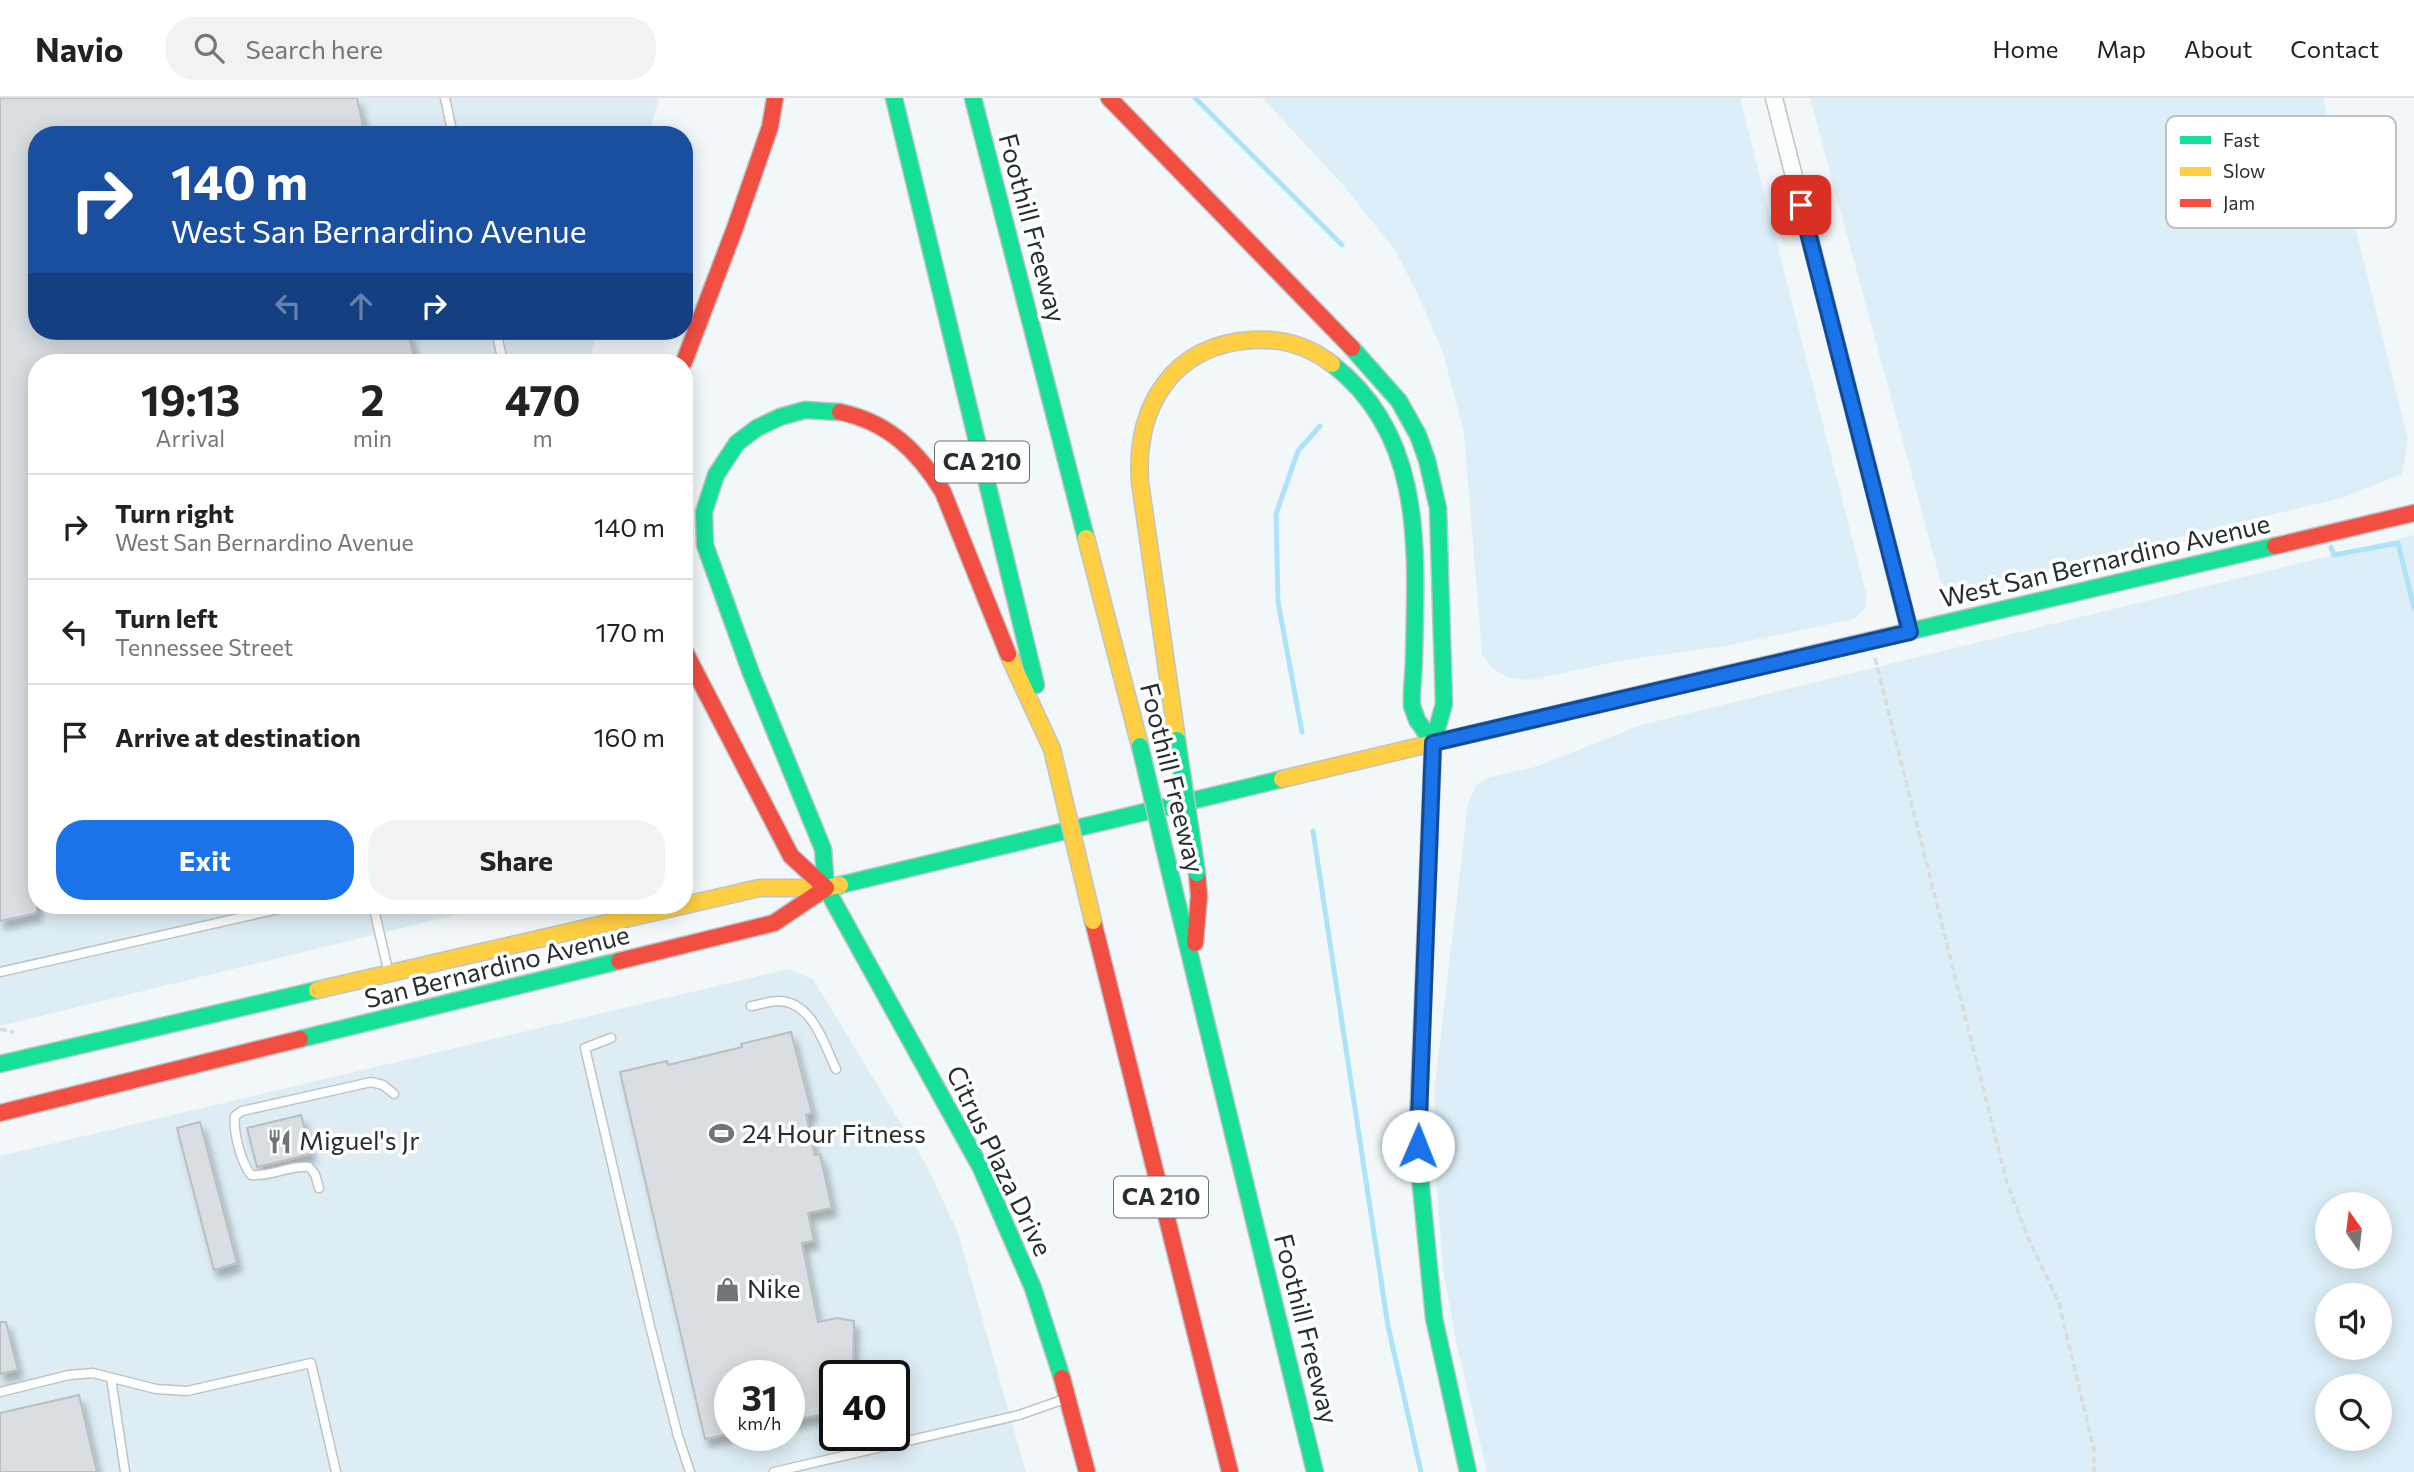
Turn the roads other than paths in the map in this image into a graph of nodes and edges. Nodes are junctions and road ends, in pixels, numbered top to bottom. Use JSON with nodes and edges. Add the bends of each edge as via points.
{"nodes":[{"id":1,"x":445,"y":98,"type":"edge"},
{"id":2,"x":775,"y":98,"type":"edge"},
{"id":3,"x":894,"y":98,"type":"edge"},
{"id":4,"x":973,"y":98,"type":"edge"},
{"id":5,"x":1109,"y":98,"type":"edge"},
{"id":6,"x":1774,"y":98,"type":"edge"},
{"id":7,"x":451,"y":126,"type":"edge"},
{"id":8,"x":693,"y":338,"type":"edge"},
{"id":9,"x":2414,"y":513,"type":"edge"},
{"id":10,"x":1910,"y":632,"type":"junction"},
{"id":11,"x":693,"y":667,"type":"edge"},
{"id":12,"x":1433,"y":743,"type":"junction"},
{"id":13,"x":1052,"y":749,"type":"junction"},
{"id":14,"x":827,"y":888,"type":"junction"},
{"id":15,"x":693,"y":903,"type":"edge"},
{"id":16,"x":256,"y":914,"type":"edge"},
{"id":17,"x":375,"y":914,"type":"edge"},
{"id":18,"x":646,"y":914,"type":"edge"},
{"id":19,"x":1193,"y":966,"type":"junction"},
{"id":20,"x":0,"y":972,"type":"edge"},
{"id":21,"x":389,"y":973,"type":"junction"},
{"id":22,"x":751,"y":1006,"type":"dead end"},
{"id":23,"x":611,"y":1038,"type":"dead end"},
{"id":24,"x":0,"y":1064,"type":"edge"},
{"id":25,"x":836,"y":1069,"type":"dead end"},
{"id":26,"x":394,"y":1094,"type":"dead end"},
{"id":27,"x":0,"y":1113,"type":"edge"},
{"id":28,"x":319,"y":1188,"type":"dead end"},
{"id":29,"x":111,"y":1378,"type":"junction"},
{"id":30,"x":0,"y":1392,"type":"edge"},
{"id":31,"x":1068,"y":1398,"type":"junction"},
{"id":32,"x":125,"y":1472,"type":"edge"},
{"id":33,"x":336,"y":1472,"type":"edge"},
{"id":34,"x":690,"y":1472,"type":"edge"},
{"id":35,"x":774,"y":1472,"type":"edge"},
{"id":36,"x":1087,"y":1472,"type":"edge"},
{"id":37,"x":1230,"y":1472,"type":"edge"},
{"id":38,"x":1315,"y":1472,"type":"edge"},
{"id":39,"x":1468,"y":1472,"type":"edge"}],
"edges":[{"from":1,"to":7,"type":"lane"},
{"from":2,"to":8,"type":"main road","via":[[770,127]]},
{"from":3,"to":13,"type":"main road","number":"CA 210"},
{"from":4,"to":19,"type":"main road","name":"Foothill Freeway","number":"CA 210","bridge":true},
{"from":5,"to":12,"type":"main road","via":[[1338,333],[1399,401],[1418,435],[1438,508],[1444,704]]},
{"from":6,"to":10,"type":"street"},
{"from":9,"to":10,"type":"main road","name":"West San Bernardino Avenue"},
{"from":10,"to":12,"type":"main road","name":"West San Bernardino Avenue"},
{"from":11,"to":14,"type":"main road","via":[[792,856]]},
{"from":12,"to":14,"type":"main road","name":"West San Bernardino Avenue"},
{"from":12,"to":19,"type":"main road","bridge":true,"via":[[1413,714],[1414,525],[1406,480],[1373,405],[1350,377],[1303,345],[1253,338],[1224,344],[1178,369],[1147,412],[1140,442],[1142,489],[1198,873]]},
{"from":12,"to":39,"type":"main road","via":[[1418,1146],[1434,1318]]},
{"from":13,"to":14,"type":"main road","via":[[998,632],[943,492],[908,444],[860,415],[830,410],[805,410],[757,428],[737,443],[716,475],[704,512],[705,545],[823,849]]},
{"from":13,"to":37,"type":"main road","number":"CA 210","bridge":true},
{"from":14,"to":15,"type":"main road","name":"San Bernardino Avenue","via":[[759,888]]},
{"from":14,"to":27,"type":"main road","name":"San Bernardino Avenue","via":[[774,923]]},
{"from":14,"to":31,"type":"main road","name":"Citrus Plaza Drive","via":[[981,1168],[1033,1288]]},
{"from":16,"to":20,"type":"lane"},
{"from":17,"to":21,"type":"lane"},
{"from":18,"to":21,"type":"main road","name":"San Bernardino Avenue"},
{"from":19,"to":38,"type":"main road","name":"Foothill Freeway","number":"CA 210"},
{"from":21,"to":24,"type":"main road","name":"San Bernardino Avenue"},
{"from":22,"to":25,"type":"lane","via":[[778,1001],[797,1005],[812,1020]]},
{"from":23,"to":34,"type":"lane","via":[[585,1048],[650,1326]]},
{"from":26,"to":28,"type":"lane","via":[[383,1084],[371,1082],[235,1116],[251,1175],[309,1167]]},
{"from":29,"to":30,"type":"lane","via":[[93,1373],[69,1375]]},
{"from":29,"to":32,"type":"lane"},
{"from":29,"to":33,"type":"lane","via":[[187,1391],[311,1363]]},
{"from":31,"to":35,"type":"lane","via":[[1019,1415]]},
{"from":31,"to":36,"type":"main road","name":"Citrus Plaza Drive"}]}
